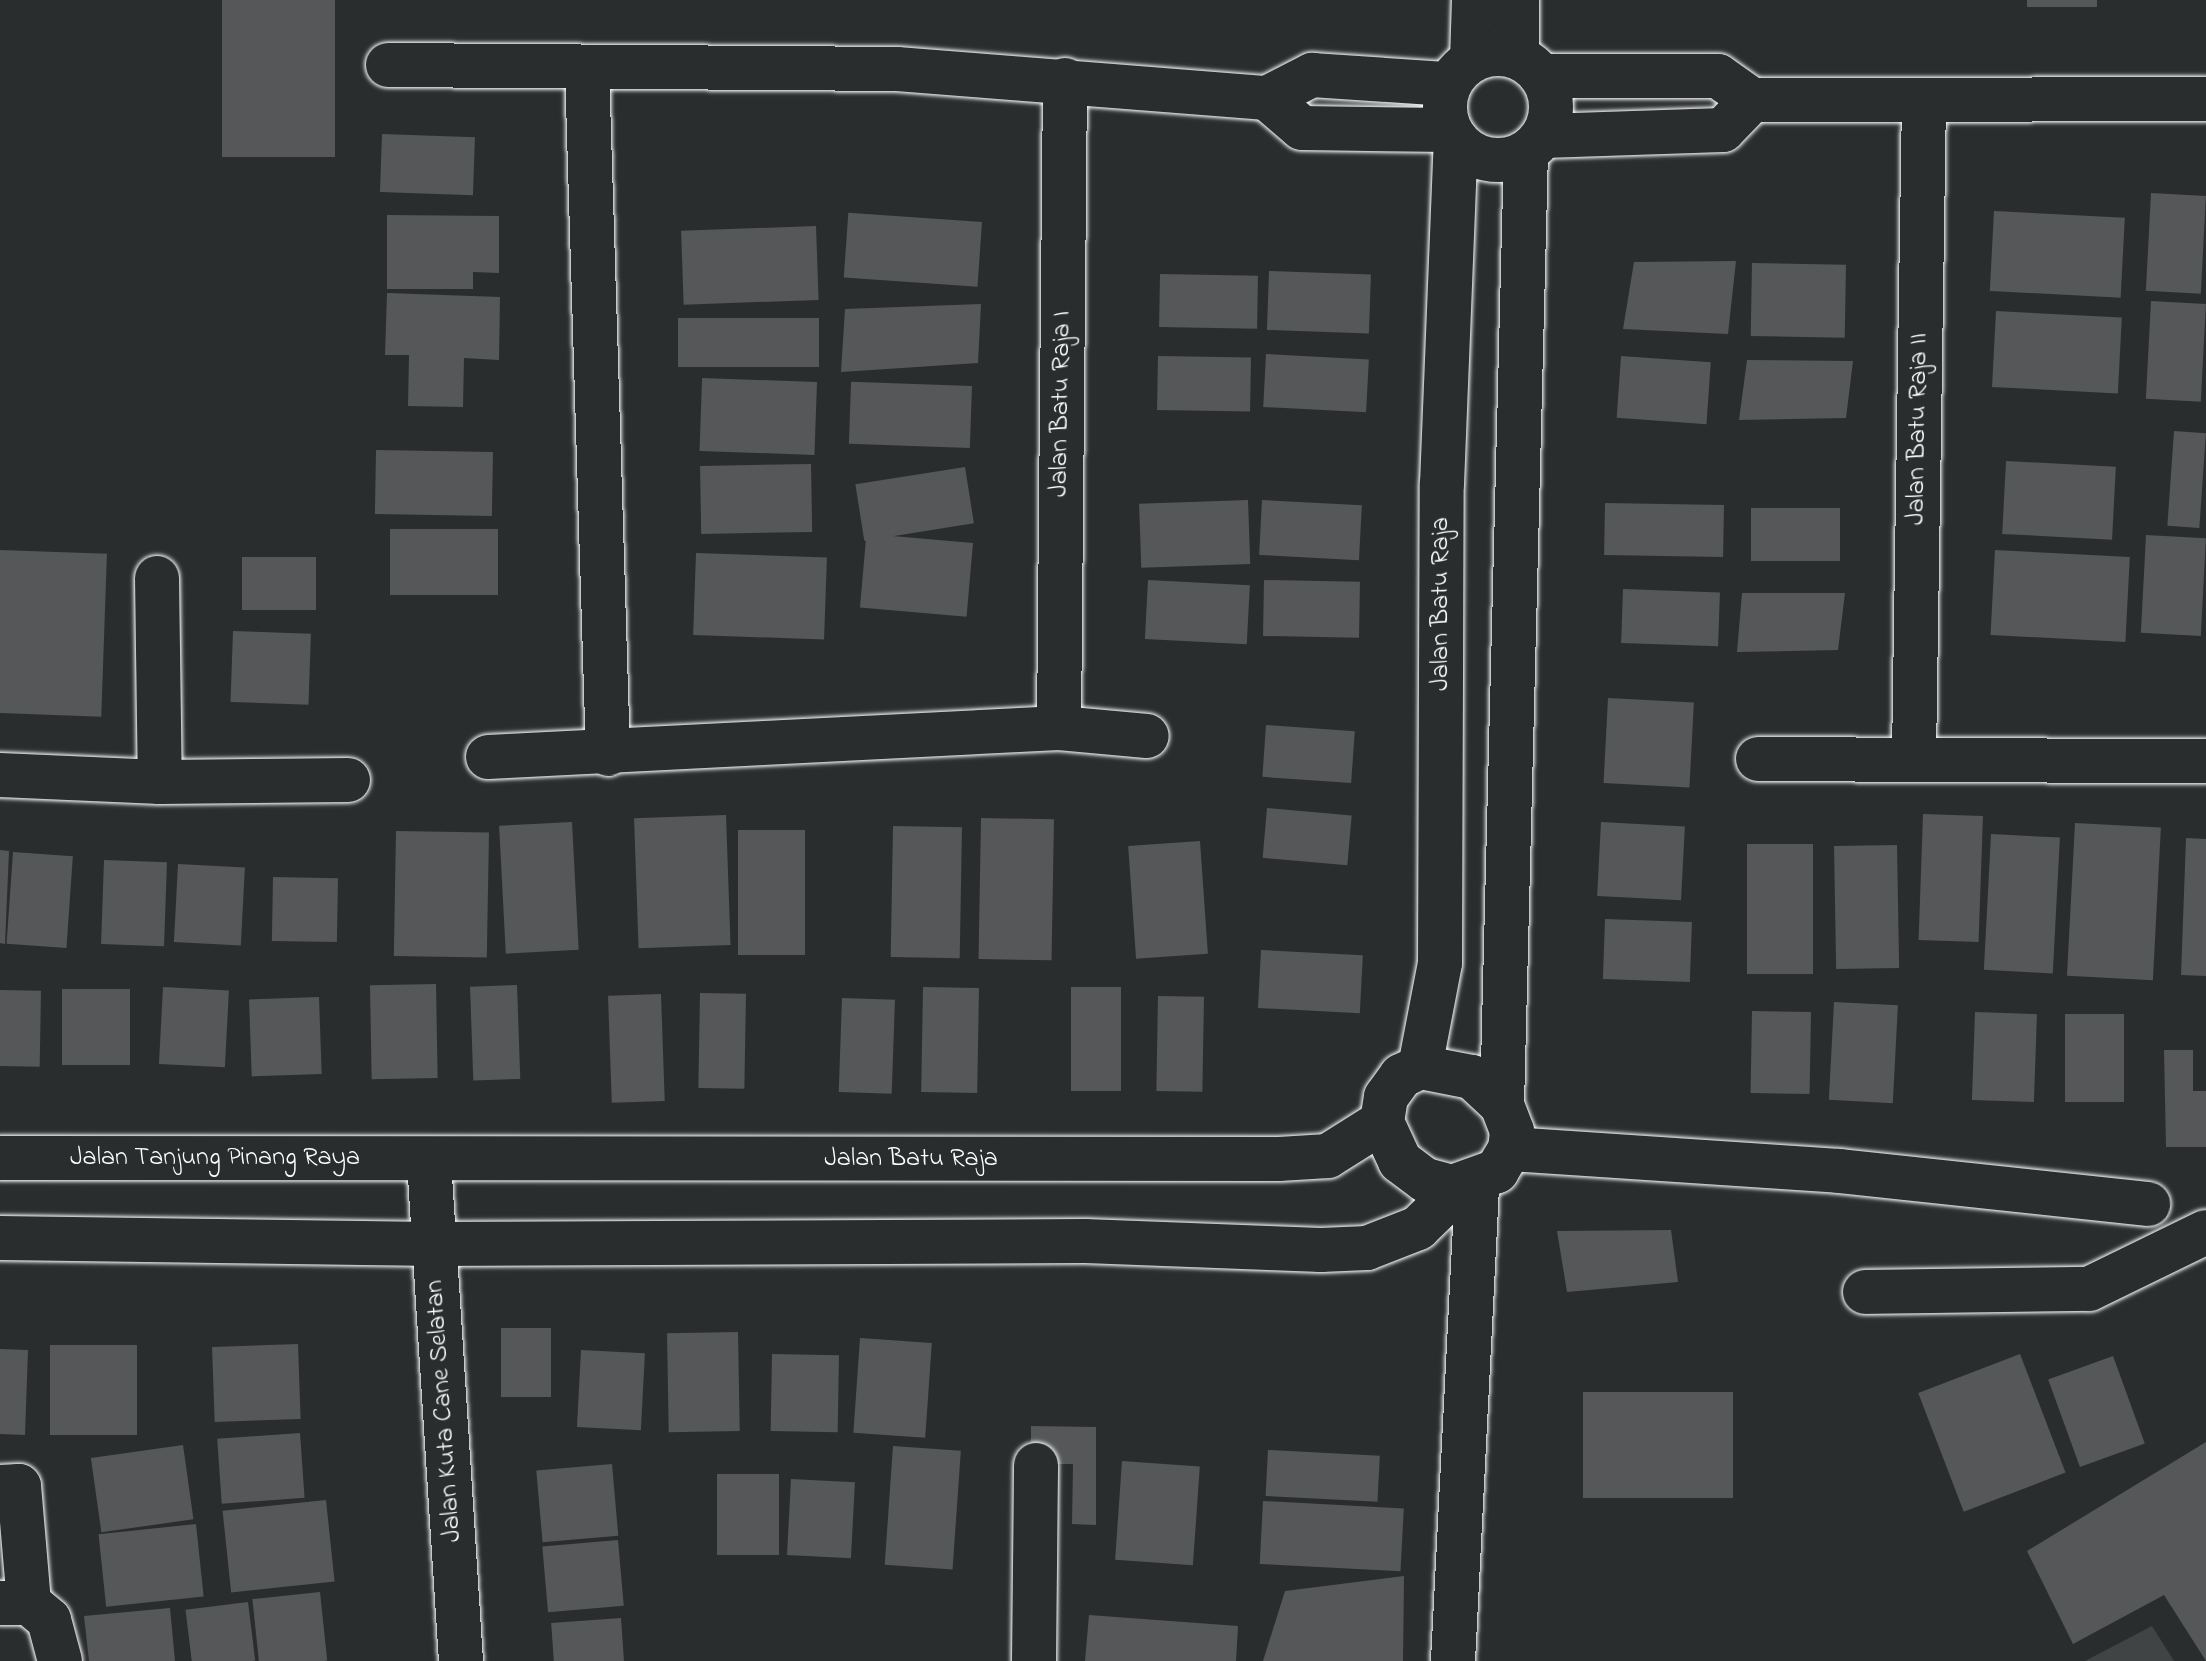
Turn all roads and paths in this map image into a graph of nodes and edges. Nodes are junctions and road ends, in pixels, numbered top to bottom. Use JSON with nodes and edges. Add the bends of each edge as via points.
{"nodes":[{"id":1,"x":1474,"y":0,"type":"edge"},
{"id":2,"x":1517,"y":0,"type":"edge"},
{"id":3,"x":388,"y":65,"type":"dead end"},
{"id":4,"x":1529,"y":66,"type":"junction"},
{"id":5,"x":587,"y":68,"type":"junction"},
{"id":6,"x":1460,"y":72,"type":"junction"},
{"id":7,"x":1065,"y":80,"type":"junction"},
{"id":8,"x":1267,"y":98,"type":"junction"},
{"id":9,"x":2206,"y":99,"type":"edge"},
{"id":10,"x":1752,"y":100,"type":"junction"},
{"id":11,"x":1924,"y":101,"type":"junction"},
{"id":12,"x":1453,"y":135,"type":"junction"},
{"id":13,"x":1535,"y":144,"type":"junction"},
{"id":14,"x":157,"y":578,"type":"dead end"},
{"id":15,"x":1059,"y":728,"type":"junction"},
{"id":16,"x":1147,"y":736,"type":"dead end"},
{"id":17,"x":608,"y":754,"type":"junction"},
{"id":18,"x":488,"y":757,"type":"dead end"},
{"id":19,"x":1914,"y":757,"type":"junction"},
{"id":20,"x":1758,"y":759,"type":"dead end"},
{"id":21,"x":2206,"y":761,"type":"edge"},
{"id":22,"x":0,"y":775,"type":"edge"},
{"id":23,"x":348,"y":780,"type":"dead end"},
{"id":24,"x":160,"y":782,"type":"junction"},
{"id":25,"x":1420,"y":1067,"type":"junction"},
{"id":26,"x":1502,"y":1105,"type":"junction"},
{"id":27,"x":1382,"y":1122,"type":"junction"},
{"id":28,"x":1510,"y":1149,"type":"junction"},
{"id":29,"x":0,"y":1158,"type":"edge"},
{"id":30,"x":429,"y":1161,"type":"junction"},
{"id":31,"x":1464,"y":1184,"type":"junction"},
{"id":32,"x":2148,"y":1204,"type":"dead end"},
{"id":33,"x":2206,"y":1232,"type":"edge"},
{"id":34,"x":0,"y":1238,"type":"edge"},
{"id":35,"x":434,"y":1244,"type":"junction"},
{"id":36,"x":1865,"y":1292,"type":"dead end"},
{"id":37,"x":1036,"y":1465,"type":"dead end"},
{"id":38,"x":0,"y":1487,"type":"edge"},
{"id":39,"x":14,"y":1603,"type":"edge"},
{"id":40,"x":60,"y":1661,"type":"edge"},
{"id":41,"x":461,"y":1661,"type":"edge"},
{"id":42,"x":1034,"y":1661,"type":"edge"},
{"id":43,"x":1453,"y":1661,"type":"edge"}],
"edges":[{"from":1,"to":6,"type":"street"},
{"from":2,"to":4,"type":"street"},
{"from":3,"to":5,"type":"street"},
{"from":4,"to":6,"type":"street","via":[[1494,53]]},
{"from":4,"to":10,"type":"street","via":[[1718,76]]},
{"from":4,"to":13,"type":"street","via":[[1551,106]]},
{"from":5,"to":7,"type":"street","via":[[897,69]]},
{"from":5,"to":17,"type":"street"},
{"from":6,"to":8,"type":"street","via":[[1312,75]]},
{"from":6,"to":12,"type":"street","via":[[1445,107]]},
{"from":7,"to":8,"type":"street"},
{"from":7,"to":15,"type":"street","name":"Jalan Batu Raja I"},
{"from":8,"to":12,"type":"street","via":[[1302,128]]},
{"from":9,"to":11,"type":"street"},
{"from":10,"to":11,"type":"street"},
{"from":10,"to":13,"type":"street","via":[[1723,130]]},
{"from":11,"to":19,"type":"street","name":"Jalan Batu Raja II"},
{"from":12,"to":13,"type":"street","via":[[1488,160]]},
{"from":12,"to":25,"type":"street","name":"Jalan Batu Raja","via":[[1442,484],[1440,963]]},
{"from":13,"to":26,"type":"street"},
{"from":14,"to":24,"type":"street"},
{"from":15,"to":16,"type":"street"},
{"from":15,"to":17,"type":"street"},
{"from":17,"to":18,"type":"street"},
{"from":19,"to":20,"type":"street"},
{"from":19,"to":21,"type":"street"},
{"from":22,"to":24,"type":"street"},
{"from":23,"to":24,"type":"street"},
{"from":25,"to":26,"type":"street","via":[[1472,1077]]},
{"from":25,"to":27,"type":"street","via":[[1401,1076],[1386,1097]]},
{"from":26,"to":28,"type":"street","via":[[1512,1131]]},
{"from":27,"to":30,"type":"street","name":"Jalan Batu Raja","via":[[1328,1156],[1279,1159]]},
{"from":27,"to":31,"type":"street","via":[[1400,1161],[1425,1180]]},
{"from":28,"to":31,"type":"street","via":[[1497,1171]]},
{"from":28,"to":32,"type":"street","via":[[1839,1171]]},
{"from":29,"to":30,"type":"street","name":"Jalan Tanjung Pinang Raya"},
{"from":30,"to":35,"type":"street","name":"Jalan Kuta Cane Selatan"},
{"from":31,"to":35,"type":"street","via":[[1418,1228],[1367,1248],[1085,1241]]},
{"from":31,"to":43,"type":"street"},
{"from":33,"to":36,"type":"street","via":[[2089,1289]]},
{"from":34,"to":35,"type":"street"},
{"from":35,"to":41,"type":"street","name":"Jalan Kuta Cane Selatan"},
{"from":37,"to":42,"type":"street"},
{"from":38,"to":39,"type":"street","via":[[19,1486]]},
{"from":39,"to":40,"type":"street","via":[[49,1620]]}]}
